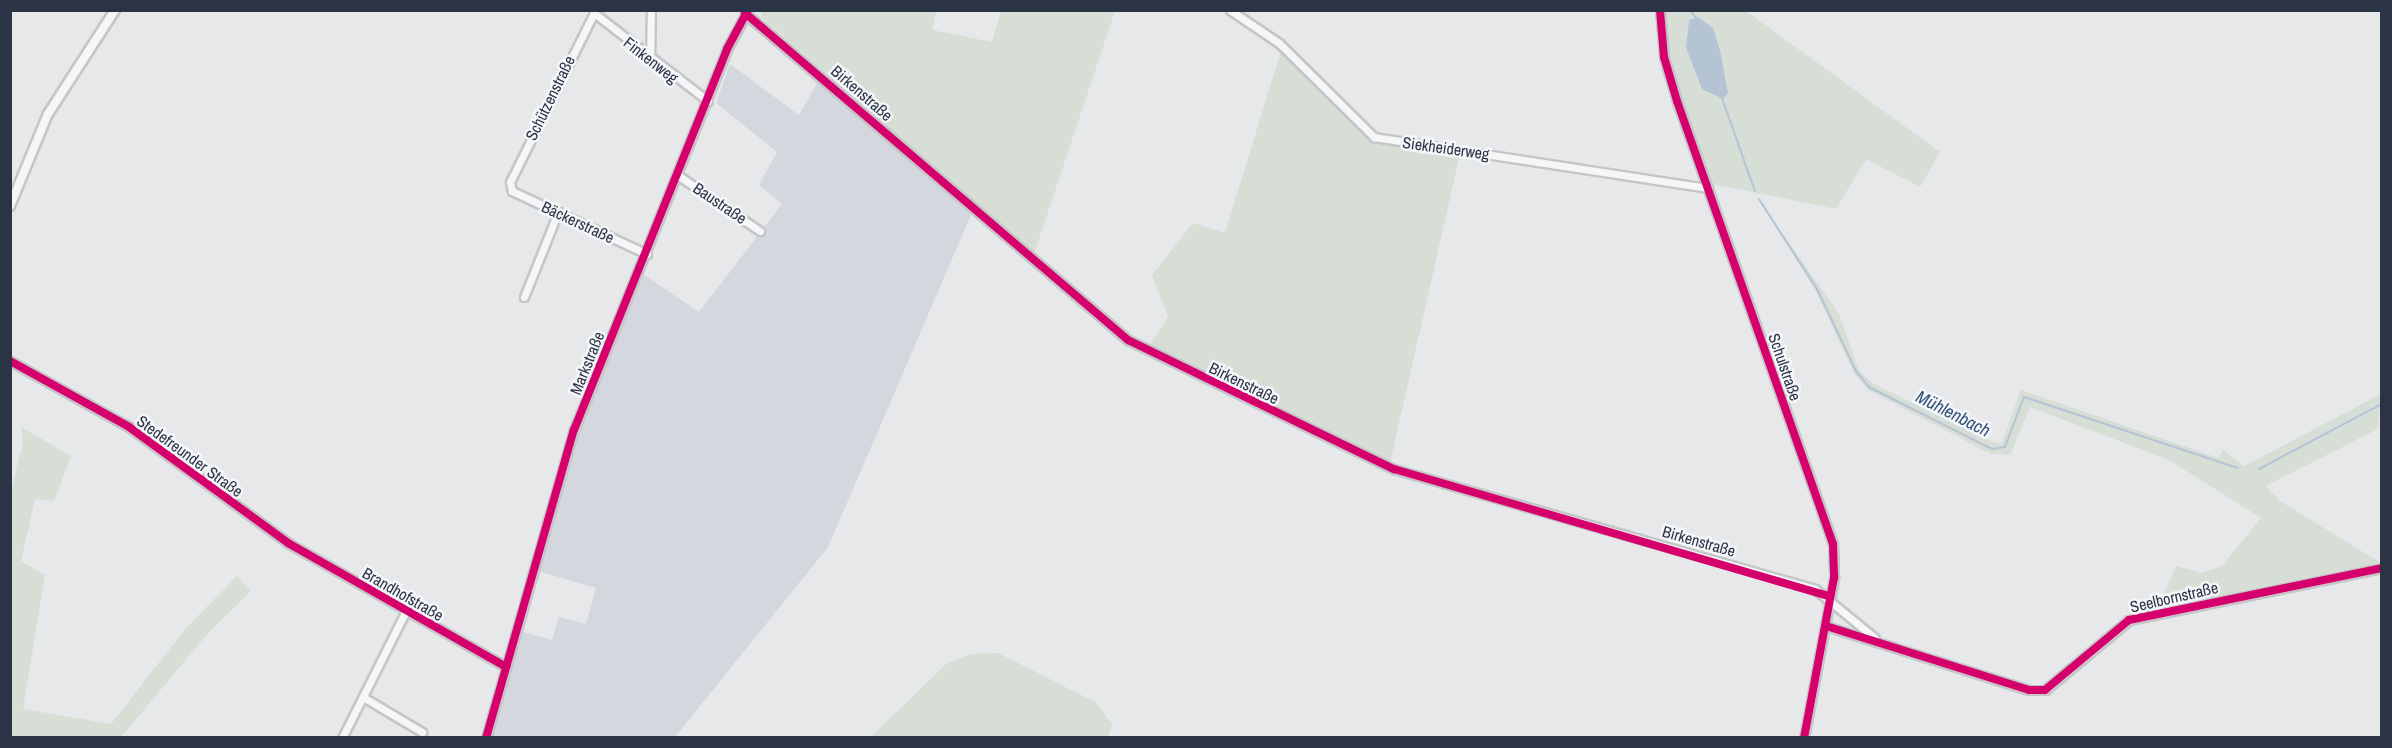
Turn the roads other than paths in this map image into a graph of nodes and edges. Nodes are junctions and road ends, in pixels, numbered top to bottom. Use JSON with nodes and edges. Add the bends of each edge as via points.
{"nodes":[{"id":1,"x":116,"y":10,"type":"edge"},
{"id":2,"x":651,"y":10,"type":"edge"},
{"id":3,"x":1230,"y":10,"type":"edge"},
{"id":4,"x":1660,"y":10,"type":"edge"},
{"id":5,"x":746,"y":12,"type":"edge"},
{"id":6,"x":597,"y":14,"type":"joint"},
{"id":7,"x":650,"y":61,"type":"junction"},
{"id":8,"x":708,"y":101,"type":"junction"},
{"id":9,"x":679,"y":176,"type":"junction"},
{"id":10,"x":510,"y":188,"type":"joint"},
{"id":11,"x":1708,"y":188,"type":"junction"},
{"id":12,"x":10,"y":206,"type":"edge"},
{"id":13,"x":558,"y":213,"type":"junction"},
{"id":14,"x":760,"y":231,"type":"dead end"},
{"id":15,"x":647,"y":254,"type":"junction"},
{"id":16,"x":524,"y":297,"type":"dead end"},
{"id":17,"x":10,"y":362,"type":"edge"},
{"id":18,"x":288,"y":543,"type":"joint"},
{"id":19,"x":2382,"y":568,"type":"edge"},
{"id":20,"x":1829,"y":596,"type":"junction"},
{"id":21,"x":406,"y":611,"type":"junction"},
{"id":22,"x":1826,"y":626,"type":"junction"},
{"id":23,"x":1875,"y":638,"type":"junction"},
{"id":24,"x":506,"y":667,"type":"junction"},
{"id":25,"x":363,"y":697,"type":"junction"},
{"id":26,"x":422,"y":732,"type":"dead end"},
{"id":27,"x":342,"y":738,"type":"edge"},
{"id":28,"x":486,"y":738,"type":"edge"},
{"id":29,"x":1804,"y":738,"type":"edge"}],
"edges":[{"from":1,"to":12,"type":"street","via":[[48,114]]},
{"from":2,"to":7,"type":"street"},
{"from":3,"to":11,"type":"street","name":"Siekheiderweg","via":[[1279,43],[1374,137]]},
{"from":4,"to":11,"type":"street","name":"Schulstraße","via":[[1664,57]]},
{"from":5,"to":8,"type":"street","name":"Markstraße"},
{"from":5,"to":20,"type":"street","name":"Birkenstraße","via":[[1128,340],[1394,469]]},
{"from":6,"to":7,"type":"street","name":"Finkenweg"},
{"from":6,"to":10,"type":"street","name":"Schützenstraße","via":[[590,16]]},
{"from":7,"to":8,"type":"street","name":"Finkenweg"},
{"from":8,"to":9,"type":"street","name":"Markstraße"},
{"from":9,"to":14,"type":"street","name":"Baustraße"},
{"from":9,"to":15,"type":"street","name":"Markstraße"},
{"from":10,"to":13,"type":"street","name":"Bäckerstraße"},
{"from":11,"to":20,"type":"street","name":"Schulstraße","via":[[1833,544],[1835,563]]},
{"from":13,"to":15,"type":"street","name":"Bäckerstraße"},
{"from":13,"to":16,"type":"street"},
{"from":15,"to":24,"type":"street","name":"Markstraße","via":[[574,430]]},
{"from":17,"to":18,"type":"street","name":"Stedefreunder Straße","via":[[129,427]]},
{"from":18,"to":21,"type":"street","name":"Brandhofstraße"},
{"from":19,"to":23,"type":"street","name":"Seelbornstraße","via":[[2129,620],[2045,690],[2030,690]]},
{"from":20,"to":22,"type":"street","name":"Schulstraße"},
{"from":20,"to":23,"type":"street","name":"Seelbornstraße"},
{"from":21,"to":24,"type":"street","name":"Brandhofstraße"},
{"from":21,"to":25,"type":"street"},
{"from":22,"to":23,"type":"street","name":"Seelbornstraße"},
{"from":22,"to":29,"type":"street","name":"Schulstraße"},
{"from":24,"to":28,"type":"street","name":"Markstraße"},
{"from":25,"to":26,"type":"street"},
{"from":25,"to":27,"type":"street"}]}
